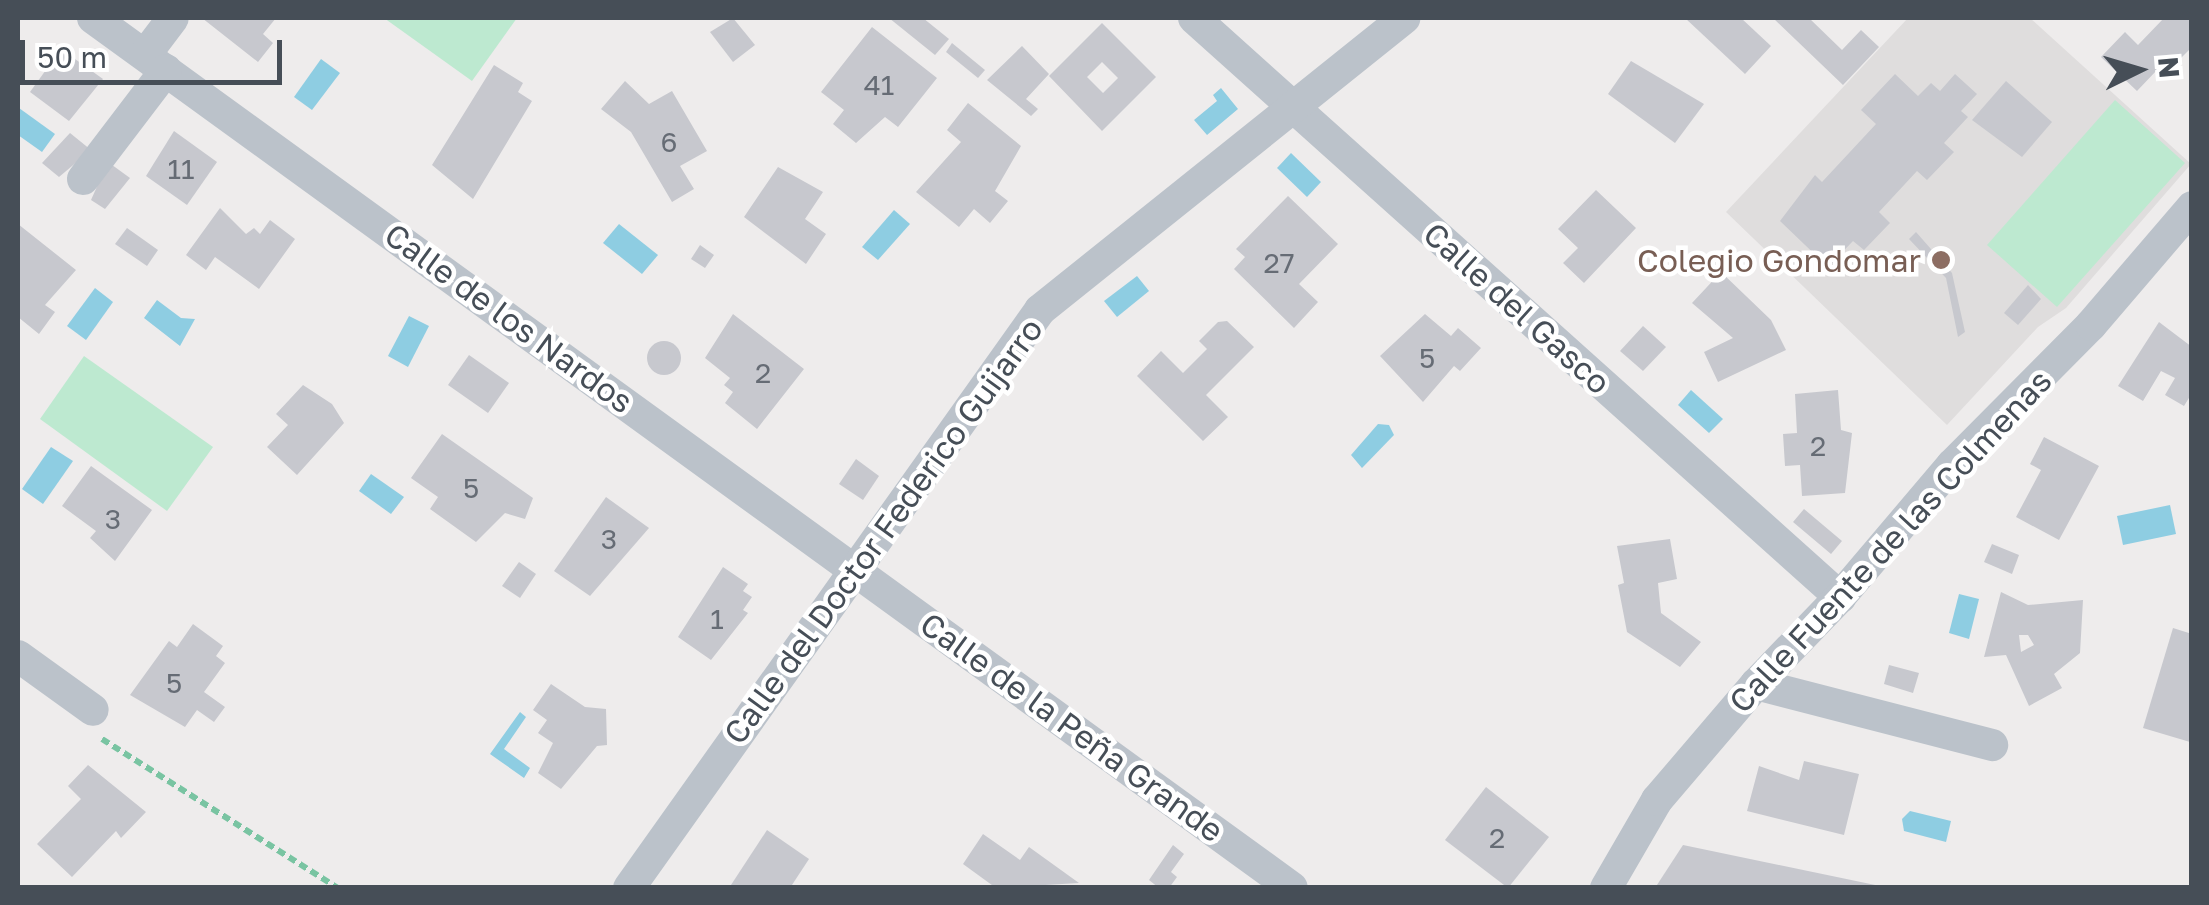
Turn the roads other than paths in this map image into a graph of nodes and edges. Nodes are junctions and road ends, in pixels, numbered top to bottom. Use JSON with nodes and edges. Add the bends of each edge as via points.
{"nodes":[{"id":1,"x":93,"y":18,"type":"edge"},
{"id":2,"x":173,"y":18,"type":"edge"},
{"id":3,"x":1194,"y":18,"type":"edge"},
{"id":4,"x":1404,"y":18,"type":"edge"},
{"id":5,"x":156,"y":63,"type":"junction"},
{"id":6,"x":1294,"y":108,"type":"junction"},
{"id":7,"x":83,"y":180,"type":"dead end"},
{"id":8,"x":2192,"y":206,"type":"edge"},
{"id":9,"x":852,"y":567,"type":"junction"},
{"id":10,"x":1840,"y":597,"type":"junction"},
{"id":11,"x":18,"y":656,"type":"edge"},
{"id":12,"x":1756,"y":684,"type":"junction"},
{"id":13,"x":93,"y":710,"type":"road end"},
{"id":14,"x":1992,"y":745,"type":"dead end"},
{"id":15,"x":629,"y":888,"type":"edge"},
{"id":16,"x":1292,"y":888,"type":"edge"},
{"id":17,"x":1606,"y":888,"type":"edge"}],
"edges":[{"from":1,"to":5,"type":"street","name":"Calle de los Nardos"},
{"from":2,"to":5,"type":"street"},
{"from":3,"to":6,"type":"street","name":"Calle del Gasco"},
{"from":4,"to":6,"type":"street","name":"Calle del Doctor Federico Guijarro"},
{"from":5,"to":7,"type":"street"},
{"from":5,"to":9,"type":"street","name":"Calle de los Nardos"},
{"from":6,"to":9,"type":"street","name":"Calle del Doctor Federico Guijarro","via":[[1040,310]]},
{"from":6,"to":10,"type":"street","name":"Calle del Gasco"},
{"from":8,"to":10,"type":"street","name":"Calle Fuente de las Colmenas","via":[[2091,325],[1952,464]]},
{"from":9,"to":15,"type":"street","name":"Calle del Doctor Federico Guijarro"},
{"from":9,"to":16,"type":"street","name":"Calle de la Peña Grande"},
{"from":10,"to":12,"type":"street","name":"Calle Fuente de las Colmenas"},
{"from":11,"to":13,"type":"street"},
{"from":12,"to":14,"type":"street"},
{"from":12,"to":17,"type":"street","name":"Calle Fuente de las Colmenas","via":[[1657,800]]}]}
